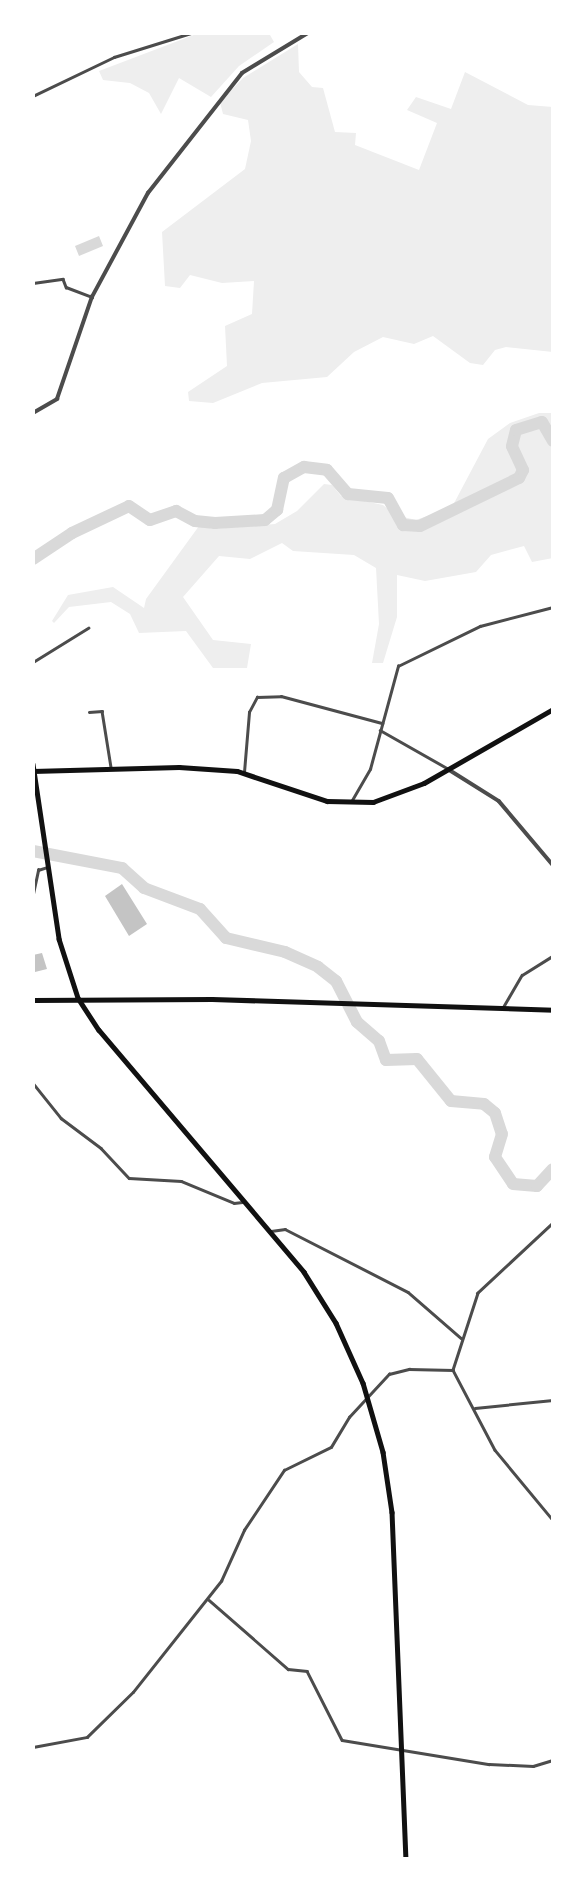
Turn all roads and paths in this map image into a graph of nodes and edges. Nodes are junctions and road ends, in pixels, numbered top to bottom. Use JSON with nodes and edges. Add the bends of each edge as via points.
{"nodes":[{"id":1,"x":191,"y":33,"type":"edge"},
{"id":2,"x":308,"y":33,"type":"edge"},
{"id":3,"x":33,"y":96,"type":"edge"},
{"id":4,"x":33,"y":283,"type":"edge"},
{"id":5,"x":92,"y":297,"type":"junction"},
{"id":6,"x":33,"y":413,"type":"edge"},
{"id":7,"x":553,"y":607,"type":"edge"},
{"id":8,"x":88,"y":628,"type":"dead end"},
{"id":9,"x":33,"y":662,"type":"edge"},
{"id":10,"x":553,"y":709,"type":"edge"},
{"id":11,"x":89,"y":712,"type":"dead end"},
{"id":12,"x":382,"y":723,"type":"junction"},
{"id":13,"x":380,"y":730,"type":"junction"},
{"id":14,"x":33,"y":764,"type":"edge"},
{"id":15,"x":111,"y":769,"type":"junction"},
{"id":16,"x":448,"y":769,"type":"junction"},
{"id":17,"x":34,"y":771,"type":"edge"},
{"id":18,"x":244,"y":773,"type":"junction"},
{"id":19,"x":351,"y":803,"type":"junction"},
{"id":20,"x":50,"y":864,"type":"junction"},
{"id":21,"x":553,"y":865,"type":"edge"},
{"id":22,"x":33,"y":894,"type":"edge"},
{"id":23,"x":553,"y":956,"type":"edge"},
{"id":24,"x":78,"y":998,"type":"junction"},
{"id":25,"x":33,"y":1000,"type":"edge"},
{"id":26,"x":502,"y":1009,"type":"junction"},
{"id":27,"x":553,"y":1010,"type":"edge"},
{"id":28,"x":33,"y":1083,"type":"edge"},
{"id":29,"x":246,"y":1202,"type":"junction"},
{"id":30,"x":553,"y":1223,"type":"edge"},
{"id":31,"x":271,"y":1231,"type":"junction"},
{"id":32,"x":461,"y":1338,"type":"junction"},
{"id":33,"x":453,"y":1370,"type":"junction"},
{"id":34,"x":368,"y":1397,"type":"junction"},
{"id":35,"x":553,"y":1400,"type":"edge"},
{"id":36,"x":475,"y":1408,"type":"junction"},
{"id":37,"x":553,"y":1520,"type":"edge"},
{"id":38,"x":208,"y":1599,"type":"junction"},
{"id":39,"x":33,"y":1747,"type":"edge"},
{"id":40,"x":402,"y":1751,"type":"junction"},
{"id":41,"x":553,"y":1760,"type":"edge"},
{"id":42,"x":406,"y":1859,"type":"edge"}],
"edges":[{"from":1,"to":3,"type":"street","via":[[114,57]]},
{"from":2,"to":5,"type":"street","via":[[258,60],[220,96],[148,193]]},
{"from":4,"to":5,"type":"street","via":[[63,279],[66,287]]},
{"from":5,"to":6,"type":"street","via":[[57,399]]},
{"from":7,"to":12,"type":"street","via":[[480,626],[406,660],[393,678]]},
{"from":8,"to":9,"type":"street"},
{"from":10,"to":16,"type":"main road"},
{"from":11,"to":15,"type":"street","via":[[102,711]]},
{"from":12,"to":13,"type":"street"},
{"from":12,"to":18,"type":"street","via":[[281,696],[257,697],[249,712]]},
{"from":13,"to":16,"type":"street"},
{"from":13,"to":19,"type":"street","via":[[370,769]]},
{"from":14,"to":17,"type":"main road"},
{"from":15,"to":17,"type":"main road"},
{"from":15,"to":18,"type":"main road","via":[[179,767]]},
{"from":16,"to":19,"type":"main road","via":[[401,794]]},
{"from":16,"to":21,"type":"street","via":[[499,801]]},
{"from":17,"to":20,"type":"main road"},
{"from":18,"to":19,"type":"main road","via":[[316,798]]},
{"from":20,"to":22,"type":"street","via":[[38,870]]},
{"from":20,"to":24,"type":"main road","via":[[64,961]]},
{"from":23,"to":26,"type":"street","via":[[522,975]]},
{"from":24,"to":25,"type":"main road"},
{"from":24,"to":26,"type":"main road"},
{"from":24,"to":29,"type":"main road","via":[[99,1030]]},
{"from":26,"to":27,"type":"main road"},
{"from":28,"to":29,"type":"street","via":[[61,1118],[101,1148],[129,1178],[181,1181],[234,1203]]},
{"from":29,"to":31,"type":"main road"},
{"from":30,"to":32,"type":"street","via":[[478,1293]]},
{"from":31,"to":32,"type":"street","via":[[285,1229],[408,1292]]},
{"from":31,"to":34,"type":"main road","via":[[336,1323]]},
{"from":32,"to":33,"type":"street"},
{"from":33,"to":34,"type":"street","via":[[398,1370]]},
{"from":33,"to":36,"type":"street"},
{"from":34,"to":38,"type":"street","via":[[331,1447],[284,1470],[244,1530]]},
{"from":34,"to":40,"type":"main road","via":[[392,1512]]},
{"from":35,"to":36,"type":"street"},
{"from":36,"to":37,"type":"street","via":[[508,1470]]},
{"from":38,"to":39,"type":"street","via":[[156,1668],[96,1729],[79,1741]]},
{"from":38,"to":40,"type":"street","via":[[282,1665],[307,1671],[342,1740]]},
{"from":40,"to":41,"type":"street","via":[[489,1764],[533,1766]]},
{"from":40,"to":42,"type":"main road"}]}
